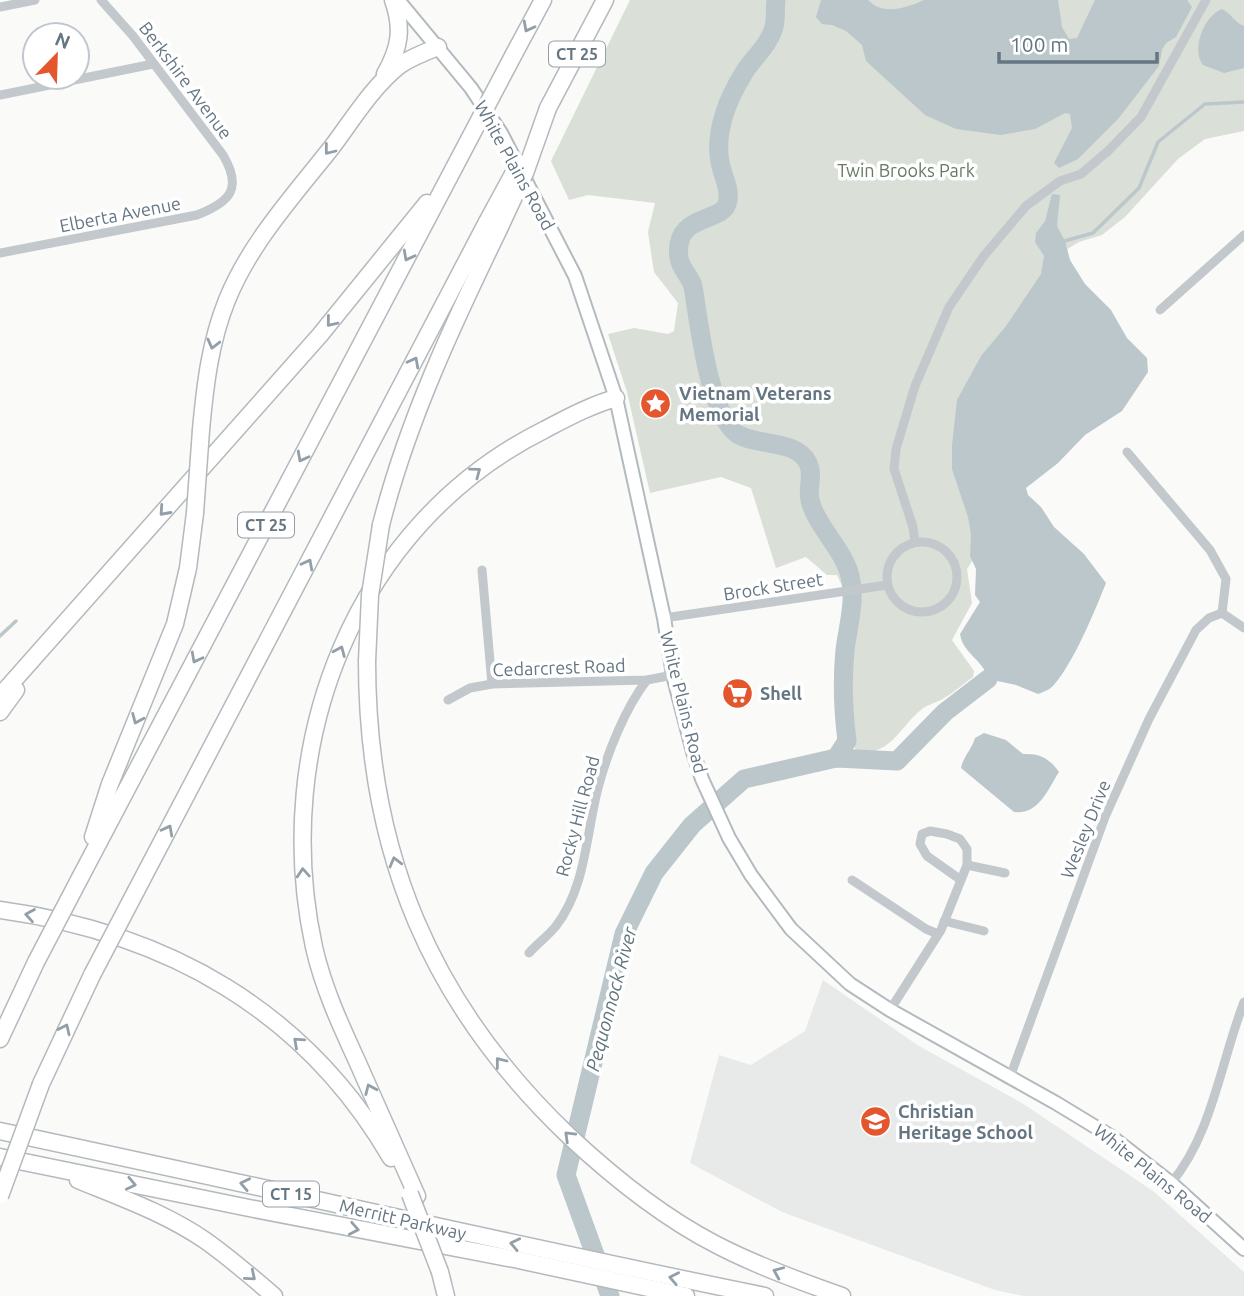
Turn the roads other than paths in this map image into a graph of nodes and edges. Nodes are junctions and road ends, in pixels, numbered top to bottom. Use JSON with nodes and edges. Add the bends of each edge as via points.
{"nodes":[{"id":1,"x":35,"y":0,"type":"edge"},
{"id":2,"x":101,"y":0,"type":"edge"},
{"id":3,"x":393,"y":0,"type":"edge"},
{"id":4,"x":398,"y":0,"type":"edge"},
{"id":5,"x":542,"y":0,"type":"edge"},
{"id":6,"x":605,"y":0,"type":"edge"},
{"id":7,"x":1206,"y":0,"type":"edge"},
{"id":8,"x":0,"y":7,"type":"edge"},
{"id":9,"x":438,"y":47,"type":"junction"},
{"id":10,"x":153,"y":64,"type":"junction"},
{"id":11,"x":0,"y":95,"type":"edge"},
{"id":12,"x":370,"y":96,"type":"junction"},
{"id":13,"x":453,"y":171,"type":"junction"},
{"id":14,"x":233,"y":186,"type":"joint"},
{"id":15,"x":493,"y":225,"type":"junction"},
{"id":16,"x":1244,"y":235,"type":"edge"},
{"id":17,"x":0,"y":253,"type":"edge"},
{"id":18,"x":1160,"y":310,"type":"dead end"},
{"id":19,"x":616,"y":398,"type":"junction"},
{"id":20,"x":1127,"y":452,"type":"dead end"},
{"id":21,"x":915,"y":542,"type":"junction"},
{"id":22,"x":482,"y":570,"type":"dead end"},
{"id":23,"x":887,"y":585,"type":"junction"},
{"id":24,"x":97,"y":586,"type":"junction"},
{"id":25,"x":1222,"y":613,"type":"junction"},
{"id":26,"x":664,"y":618,"type":"junction"},
{"id":27,"x":1244,"y":628,"type":"edge"},
{"id":28,"x":673,"y":675,"type":"junction"},
{"id":29,"x":647,"y":680,"type":"junction"},
{"id":30,"x":492,"y":684,"type":"junction"},
{"id":31,"x":0,"y":696,"type":"edge"},
{"id":32,"x":448,"y":700,"type":"dead end"},
{"id":33,"x":0,"y":712,"type":"edge"},
{"id":34,"x":967,"y":865,"type":"junction"},
{"id":35,"x":1005,"y":873,"type":"dead end"},
{"id":36,"x":81,"y":876,"type":"junction"},
{"id":37,"x":852,"y":880,"type":"dead end"},
{"id":38,"x":961,"y":880,"type":"junction"},
{"id":39,"x":0,"y":910,"type":"edge"},
{"id":40,"x":944,"y":921,"type":"junction"},
{"id":41,"x":984,"y":931,"type":"dead end"},
{"id":42,"x":938,"y":934,"type":"junction"},
{"id":43,"x":528,"y":953,"type":"dead end"},
{"id":44,"x":1244,"y":1002,"type":"edge"},
{"id":45,"x":890,"y":1010,"type":"junction"},
{"id":46,"x":0,"y":1039,"type":"edge"},
{"id":47,"x":1010,"y":1077,"type":"junction"},
{"id":48,"x":0,"y":1131,"type":"edge"},
{"id":49,"x":0,"y":1157,"type":"edge"},
{"id":50,"x":40,"y":1165,"type":"junction"},
{"id":51,"x":1171,"y":1184,"type":"junction"},
{"id":52,"x":414,"y":1195,"type":"junction"},
{"id":53,"x":0,"y":1196,"type":"edge"},
{"id":54,"x":1244,"y":1250,"type":"edge"},
{"id":55,"x":626,"y":1275,"type":"junction"},
{"id":56,"x":274,"y":1296,"type":"edge"},
{"id":57,"x":446,"y":1296,"type":"edge"},
{"id":58,"x":686,"y":1296,"type":"edge"},
{"id":59,"x":765,"y":1296,"type":"edge"},
{"id":60,"x":842,"y":1296,"type":"edge"}],
"edges":[{"from":1,"to":8,"type":"street"},
{"from":2,"to":10,"type":"street","name":"Berkshire Avenue"},
{"from":3,"to":12,"type":"highway","via":[[400,25],[399,44]]},
{"from":4,"to":9,"type":"main road","name":"White Plains Road"},
{"from":5,"to":13,"type":"highway","number":"CT 25","one_way":true,"bridge":true},
{"from":6,"to":15,"type":"highway","number":"CT 25","bridge":true},
{"from":7,"to":21,"type":"street","via":[[1141,117],[1081,174],[1060,181],[1026,206],[949,307],[915,386],[896,449],[894,469]]},
{"from":9,"to":12,"type":"highway","via":[[400,66]]},
{"from":9,"to":19,"type":"main road","name":"White Plains Road","via":[[501,134],[543,212],[575,276]]},
{"from":10,"to":11,"type":"street"},
{"from":10,"to":14,"type":"street","name":"Berkshire Avenue","via":[[223,155],[233,174]]},
{"from":12,"to":36,"type":"highway","one_way":true,"bridge":true,"via":[[265,234],[234,283],[220,318],[210,355],[188,568],[175,624],[110,784]]},
{"from":13,"to":24,"type":"highway","one_way":true,"via":[[320,335]]},
{"from":13,"to":36,"type":"highway","number":"CT 25","one_way":true},
{"from":14,"to":17,"type":"street","name":"Elberta Avenue","via":[[220,204],[197,215]]},
{"from":53,"to":15,"type":"highway","number":"CT 25","one_way":true,"bridge":true,"via":[[41,1084],[92,975]]},
{"from":60,"to":15,"type":"highway","one_way":true,"bridge":true,"via":[[714,1243],[618,1181],[593,1159],[517,1083],[468,1019],[428,949],[406,898],[377,780],[368,708],[370,595],[381,525],[397,469]]},
{"from":16,"to":18,"type":"street"},
{"from":19,"to":26,"type":"main road","name":"White Plains Road"},
{"from":52,"to":19,"type":"highway","one_way":true,"via":[[328,996],[315,951],[306,905],[302,840],[305,779],[316,720],[335,662],[363,603],[429,514],[506,451]]},
{"from":20,"to":25,"type":"street","via":[[1210,550],[1226,579]]},
{"from":21,"to":23,"type":"street","via":[[905,545],[892,559]]},
{"from":21,"to":23,"type":"street","via":[[941,547],[950,555],[957,578],[949,600],[928,612],[915,612],[895,599]]},
{"from":22,"to":30,"type":"street"},
{"from":23,"to":26,"type":"street","name":"Brock Street"},
{"from":24,"to":31,"type":"highway"},
{"from":24,"to":33,"type":"highway"},
{"from":25,"to":27,"type":"street"},
{"from":25,"to":47,"type":"street","name":"Wesley Drive","via":[[1196,630],[1149,719],[1096,840]]},
{"from":26,"to":28,"type":"main road","name":"White Plains Road"},
{"from":28,"to":29,"type":"street","name":"Cedarcrest Road"},
{"from":28,"to":45,"type":"main road","name":"White Plains Road","via":[[702,779],[751,875],[790,929],[850,984]]},
{"from":29,"to":30,"type":"street","name":"Cedarcrest Road"},
{"from":29,"to":43,"type":"street","name":"Rocky Hill Road","via":[[635,695],[604,769],[581,872],[567,906],[556,926]]},
{"from":30,"to":32,"type":"street","name":"Cedarcrest Road","via":[[470,688]]},
{"from":34,"to":35,"type":"street"},
{"from":34,"to":38,"type":"street"},
{"from":34,"to":38,"type":"street","via":[[967,849],[960,839],[930,831],[922,834],[920,844],[927,856]]},
{"from":36,"to":46,"type":"highway","number":"CT 25","bridge":true},
{"from":37,"to":42,"type":"street"},
{"from":38,"to":40,"type":"street"},
{"from":52,"to":39,"type":"highway","one_way":true,"via":[[342,1087],[286,1031],[237,993],[138,943],[88,927]]},
{"from":40,"to":41,"type":"street"},
{"from":40,"to":42,"type":"street"},
{"from":42,"to":45,"type":"street"},
{"from":44,"to":51,"type":"street","via":[[1198,1141],[1186,1167]]},
{"from":45,"to":47,"type":"main road","name":"White Plains Road"},
{"from":47,"to":51,"type":"main road","name":"White Plains Road","via":[[1103,1131]]},
{"from":55,"to":48,"type":"highway","name":"Merritt Parkway","number":"CT 15","one_way":true,"via":[[581,1258]]},
{"from":49,"to":50,"type":"highway","name":"Merritt Parkway","number":"CT 15"},
{"from":50,"to":55,"type":"highway","name":"Merritt Parkway","number":"CT 15","one_way":true,"via":[[588,1274]]},
{"from":50,"to":56,"type":"highway","one_way":true,"via":[[177,1223]]},
{"from":51,"to":54,"type":"main road","name":"White Plains Road"},
{"from":52,"to":57,"type":"highway","bridge":true},
{"from":55,"to":58,"type":"highway","name":"Merritt Parkway","number":"CT 15"},
{"from":59,"to":55,"type":"highway","name":"Merritt Parkway","number":"CT 15","one_way":true}]}
